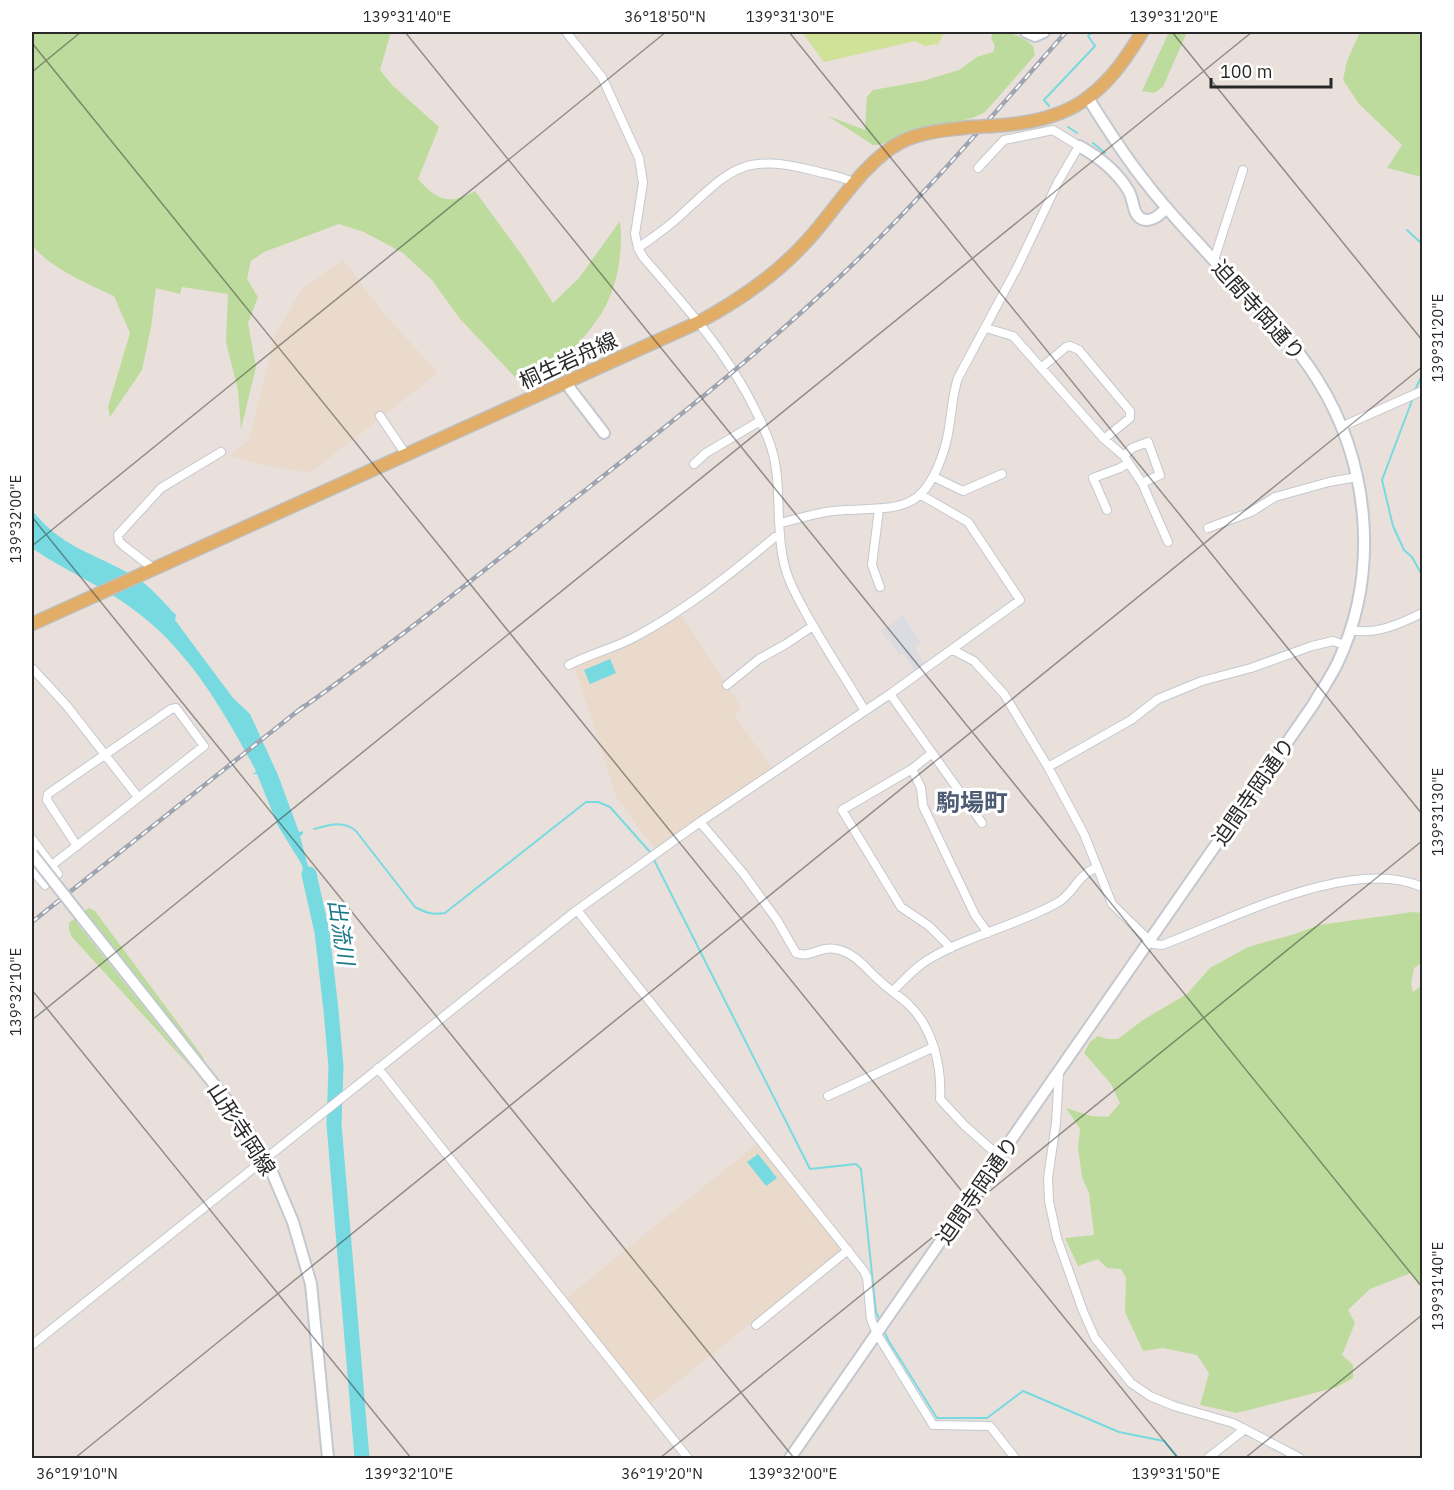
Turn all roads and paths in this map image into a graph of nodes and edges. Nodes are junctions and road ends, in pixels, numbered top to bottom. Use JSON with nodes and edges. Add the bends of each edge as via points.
{"nodes":[{"id":1,"x":566,"y":32,"type":"edge"},
{"id":2,"x":1026,"y":32,"type":"edge"},
{"id":3,"x":1044,"y":32,"type":"edge"},
{"id":4,"x":1142,"y":32,"type":"edge"},
{"id":5,"x":1088,"y":98,"type":"junction"},
{"id":6,"x":1079,"y":147,"type":"junction"},
{"id":7,"x":978,"y":168,"type":"dead end"},
{"id":8,"x":1243,"y":170,"type":"dead end"},
{"id":9,"x":855,"y":183,"type":"junction"},
{"id":10,"x":1167,"y":208,"type":"junction"},
{"id":11,"x":638,"y":248,"type":"junction"},
{"id":12,"x":1214,"y":260,"type":"junction"},
{"id":13,"x":699,"y":322,"type":"junction"},
{"id":14,"x":986,"y":328,"type":"junction"},
{"id":15,"x":1041,"y":368,"type":"junction"},
{"id":16,"x":567,"y":382,"type":"junction"},
{"id":17,"x":1420,"y":392,"type":"edge"},
{"id":18,"x":380,"y":416,"type":"dead end"},
{"id":19,"x":760,"y":421,"type":"junction"},
{"id":20,"x":1341,"y":426,"type":"junction"},
{"id":21,"x":604,"y":434,"type":"dead end"},
{"id":22,"x":1104,"y":440,"type":"junction"},
{"id":23,"x":221,"y":452,"type":"dead end"},
{"id":24,"x":404,"y":456,"type":"junction"},
{"id":25,"x":1126,"y":460,"type":"junction"},
{"id":26,"x":694,"y":464,"type":"dead end"},
{"id":27,"x":1002,"y":474,"type":"dead end"},
{"id":28,"x":934,"y":477,"type":"junction"},
{"id":29,"x":1358,"y":477,"type":"junction"},
{"id":30,"x":1142,"y":483,"type":"junction"},
{"id":31,"x":921,"y":495,"type":"junction"},
{"id":32,"x":879,"y":509,"type":"junction"},
{"id":33,"x":1107,"y":510,"type":"dead end"},
{"id":34,"x":780,"y":523,"type":"junction"},
{"id":35,"x":1208,"y":528,"type":"dead end"},
{"id":36,"x":780,"y":535,"type":"junction"},
{"id":37,"x":1168,"y":542,"type":"dead end"},
{"id":38,"x":154,"y":569,"type":"junction"},
{"id":39,"x":880,"y":587,"type":"dead end"},
{"id":40,"x":1422,"y":613,"type":"edge"},
{"id":41,"x":32,"y":624,"type":"edge"},
{"id":42,"x":813,"y":626,"type":"junction"},
{"id":43,"x":1350,"y":630,"type":"junction"},
{"id":44,"x":1345,"y":645,"type":"junction"},
{"id":45,"x":953,"y":650,"type":"junction"},
{"id":46,"x":569,"y":665,"type":"dead end"},
{"id":47,"x":32,"y":668,"type":"edge"},
{"id":48,"x":727,"y":684,"type":"dead end"},
{"id":49,"x":890,"y":694,"type":"junction"},
{"id":50,"x":865,"y":711,"type":"junction"},
{"id":51,"x":105,"y":754,"type":"junction"},
{"id":52,"x":932,"y":754,"type":"junction"},
{"id":53,"x":1048,"y":767,"type":"junction"},
{"id":54,"x":912,"y":769,"type":"junction"},
{"id":55,"x":138,"y":797,"type":"junction"},
{"id":56,"x":700,"y":822,"type":"junction"},
{"id":57,"x":982,"y":823,"type":"dead end"},
{"id":58,"x":32,"y":839,"type":"edge"},
{"id":59,"x":77,"y":846,"type":"junction"},
{"id":60,"x":32,"y":854,"type":"edge"},
{"id":61,"x":52,"y":865,"type":"junction"},
{"id":62,"x":1097,"y":867,"type":"junction"},
{"id":63,"x":32,"y":870,"type":"edge"},
{"id":64,"x":1422,"y":887,"type":"edge"},
{"id":65,"x":577,"y":910,"type":"junction"},
{"id":66,"x":988,"y":933,"type":"junction"},
{"id":67,"x":1149,"y":942,"type":"junction"},
{"id":68,"x":951,"y":948,"type":"junction"},
{"id":69,"x":892,"y":991,"type":"junction"},
{"id":70,"x":934,"y":1047,"type":"junction"},
{"id":71,"x":378,"y":1068,"type":"junction"},
{"id":72,"x":1059,"y":1070,"type":"junction"},
{"id":73,"x":828,"y":1096,"type":"dead end"},
{"id":74,"x":1000,"y":1157,"type":"junction"},
{"id":75,"x":266,"y":1158,"type":"junction"},
{"id":76,"x":848,"y":1251,"type":"junction"},
{"id":77,"x":756,"y":1325,"type":"dead end"},
{"id":78,"x":877,"y":1334,"type":"junction"},
{"id":79,"x":32,"y":1345,"type":"edge"},
{"id":80,"x":1245,"y":1430,"type":"junction"},
{"id":81,"x":328,"y":1458,"type":"edge"},
{"id":82,"x":688,"y":1458,"type":"edge"},
{"id":83,"x":790,"y":1458,"type":"edge"},
{"id":84,"x":1015,"y":1458,"type":"edge"},
{"id":85,"x":1208,"y":1458,"type":"edge"},
{"id":86,"x":1300,"y":1458,"type":"edge"}],
"edges":[{"from":1,"to":11,"type":"street","via":[[602,77],[639,158],[643,183],[635,234]]},
{"from":2,"to":3,"type":"street","via":[[1035,36]]},
{"from":4,"to":5,"type":"main road","via":[[1119,69]]},
{"from":5,"to":9,"type":"main road","name":"桐生岩舟線","bridge":true,"via":[[1053,117],[929,133],[902,141],[877,159]]},
{"from":5,"to":10,"type":"street","name":"迫間寺岡通り"},
{"from":6,"to":7,"type":"street","via":[[1053,130],[1004,140]]},
{"from":6,"to":10,"type":"street","via":[[1100,158],[1113,171],[1129,190],[1140,218],[1155,218]]},
{"from":6,"to":14,"type":"street"},
{"from":8,"to":12,"type":"street"},
{"from":9,"to":11,"type":"street","via":[[802,168],[763,163],[741,167],[726,174],[680,217]]},
{"from":9,"to":13,"type":"main road","name":"桐生岩舟線","via":[[783,265]]},
{"from":10,"to":12,"type":"street","name":"迫間寺岡通り"},
{"from":11,"to":13,"type":"street"},
{"from":12,"to":20,"type":"street","name":"迫間寺岡通り","via":[[1300,355]]},
{"from":13,"to":16,"type":"main road","name":"桐生岩舟線"},
{"from":13,"to":19,"type":"street","via":[[735,370]]},
{"from":14,"to":15,"type":"street","via":[[1013,336]]},
{"from":14,"to":28,"type":"street","via":[[958,378],[946,446]]},
{"from":15,"to":22,"type":"street"},
{"from":15,"to":22,"type":"street","via":[[1066,347],[1079,350],[1130,411],[1130,418]]},
{"from":16,"to":21,"type":"street"},
{"from":16,"to":24,"type":"main road","name":"桐生岩舟線"},
{"from":17,"to":20,"type":"street"},
{"from":18,"to":24,"type":"street"},
{"from":19,"to":26,"type":"street"},
{"from":19,"to":34,"type":"street","via":[[770,443],[778,482]]},
{"from":20,"to":29,"type":"street","name":"迫間寺岡通り"},
{"from":22,"to":25,"type":"street"},
{"from":23,"to":38,"type":"street","via":[[161,488],[118,535],[124,546]]},
{"from":24,"to":38,"type":"main road","name":"桐生岩舟線"},
{"from":25,"to":30,"type":"street"},
{"from":25,"to":30,"type":"street","via":[[1132,448],[1148,442],[1160,475]]},
{"from":25,"to":33,"type":"street","via":[[1120,468],[1093,478]]},
{"from":27,"to":28,"type":"street","via":[[963,491]]},
{"from":28,"to":31,"type":"street"},
{"from":29,"to":35,"type":"street","via":[[1275,497],[1251,512]]},
{"from":29,"to":43,"type":"street","name":"迫間寺岡通り","via":[[1364,523],[1363,564]]},
{"from":30,"to":37,"type":"street"},
{"from":31,"to":32,"type":"street","via":[[903,506]]},
{"from":31,"to":45,"type":"street","via":[[968,522],[1020,600]]},
{"from":32,"to":34,"type":"street","via":[[832,511]]},
{"from":32,"to":39,"type":"street","via":[[872,565]]},
{"from":34,"to":36,"type":"street"},
{"from":36,"to":42,"type":"street","via":[[786,571]]},
{"from":36,"to":46,"type":"street","via":[[664,620],[625,642]]},
{"from":38,"to":41,"type":"main road","name":"桐生岩舟線"},
{"from":40,"to":43,"type":"street","via":[[1377,630]]},
{"from":42,"to":48,"type":"street"},
{"from":42,"to":50,"type":"street"},
{"from":43,"to":44,"type":"street","name":"迫間寺岡通り"},
{"from":44,"to":53,"type":"street","via":[[1333,641],[1312,646],[1158,699],[1131,720]]},
{"from":44,"to":67,"type":"street","name":"迫間寺岡通り","via":[[1312,705]]},
{"from":45,"to":49,"type":"street"},
{"from":45,"to":53,"type":"street","via":[[974,661],[1004,694]]},
{"from":47,"to":51,"type":"street"},
{"from":49,"to":50,"type":"street"},
{"from":49,"to":52,"type":"street"},
{"from":50,"to":56,"type":"street"},
{"from":51,"to":55,"type":"street"},
{"from":51,"to":55,"type":"street","via":[[171,709],[178,710],[204,746]]},
{"from":51,"to":59,"type":"street","via":[[47,797]]},
{"from":52,"to":54,"type":"street"},
{"from":52,"to":57,"type":"street"},
{"from":53,"to":62,"type":"street"},
{"from":54,"to":66,"type":"street","via":[[921,788],[923,806],[975,915]]},
{"from":54,"to":68,"type":"street","via":[[842,810],[901,906]]},
{"from":55,"to":59,"type":"street"},
{"from":56,"to":65,"type":"street"},
{"from":56,"to":69,"type":"street","via":[[743,873],[796,953],[809,954],[824,948],[846,952]]},
{"from":58,"to":61,"type":"street"},
{"from":59,"to":61,"type":"street"},
{"from":60,"to":75,"type":"street","name":"山形寺岡線","bridge":true,"via":[[229,1103]]},
{"from":61,"to":63,"type":"street","via":[[57,876],[45,885]]},
{"from":62,"to":66,"type":"street","via":[[1082,876],[1061,901]]},
{"from":62,"to":67,"type":"street","via":[[1112,904]]},
{"from":64,"to":67,"type":"street","via":[[1382,879],[1324,885],[1162,945]]},
{"from":65,"to":71,"type":"street"},
{"from":65,"to":76,"type":"street"},
{"from":66,"to":68,"type":"street"},
{"from":67,"to":72,"type":"street","name":"迫間寺岡通り"},
{"from":68,"to":69,"type":"street","via":[[921,965]]},
{"from":69,"to":70,"type":"street","via":[[922,1021]]},
{"from":70,"to":73,"type":"street"},
{"from":70,"to":74,"type":"street","via":[[940,1099]]},
{"from":71,"to":75,"type":"street"},
{"from":71,"to":82,"type":"street"},
{"from":72,"to":74,"type":"street","name":"迫間寺岡通り"},
{"from":72,"to":80,"type":"street","via":[[1049,1201],[1057,1238],[1095,1338],[1131,1383],[1150,1396]]},
{"from":74,"to":78,"type":"street","name":"迫間寺岡通り"},
{"from":75,"to":79,"type":"street"},
{"from":75,"to":81,"type":"street","name":"山形寺岡線","via":[[293,1222],[311,1284]]},
{"from":76,"to":77,"type":"street"},
{"from":76,"to":78,"type":"street","via":[[867,1277],[871,1319]]},
{"from":78,"to":83,"type":"street","name":"迫間寺岡通り"},
{"from":78,"to":84,"type":"street","via":[[933,1425],[990,1426]]},
{"from":80,"to":85,"type":"street"},
{"from":80,"to":86,"type":"street"}]}
